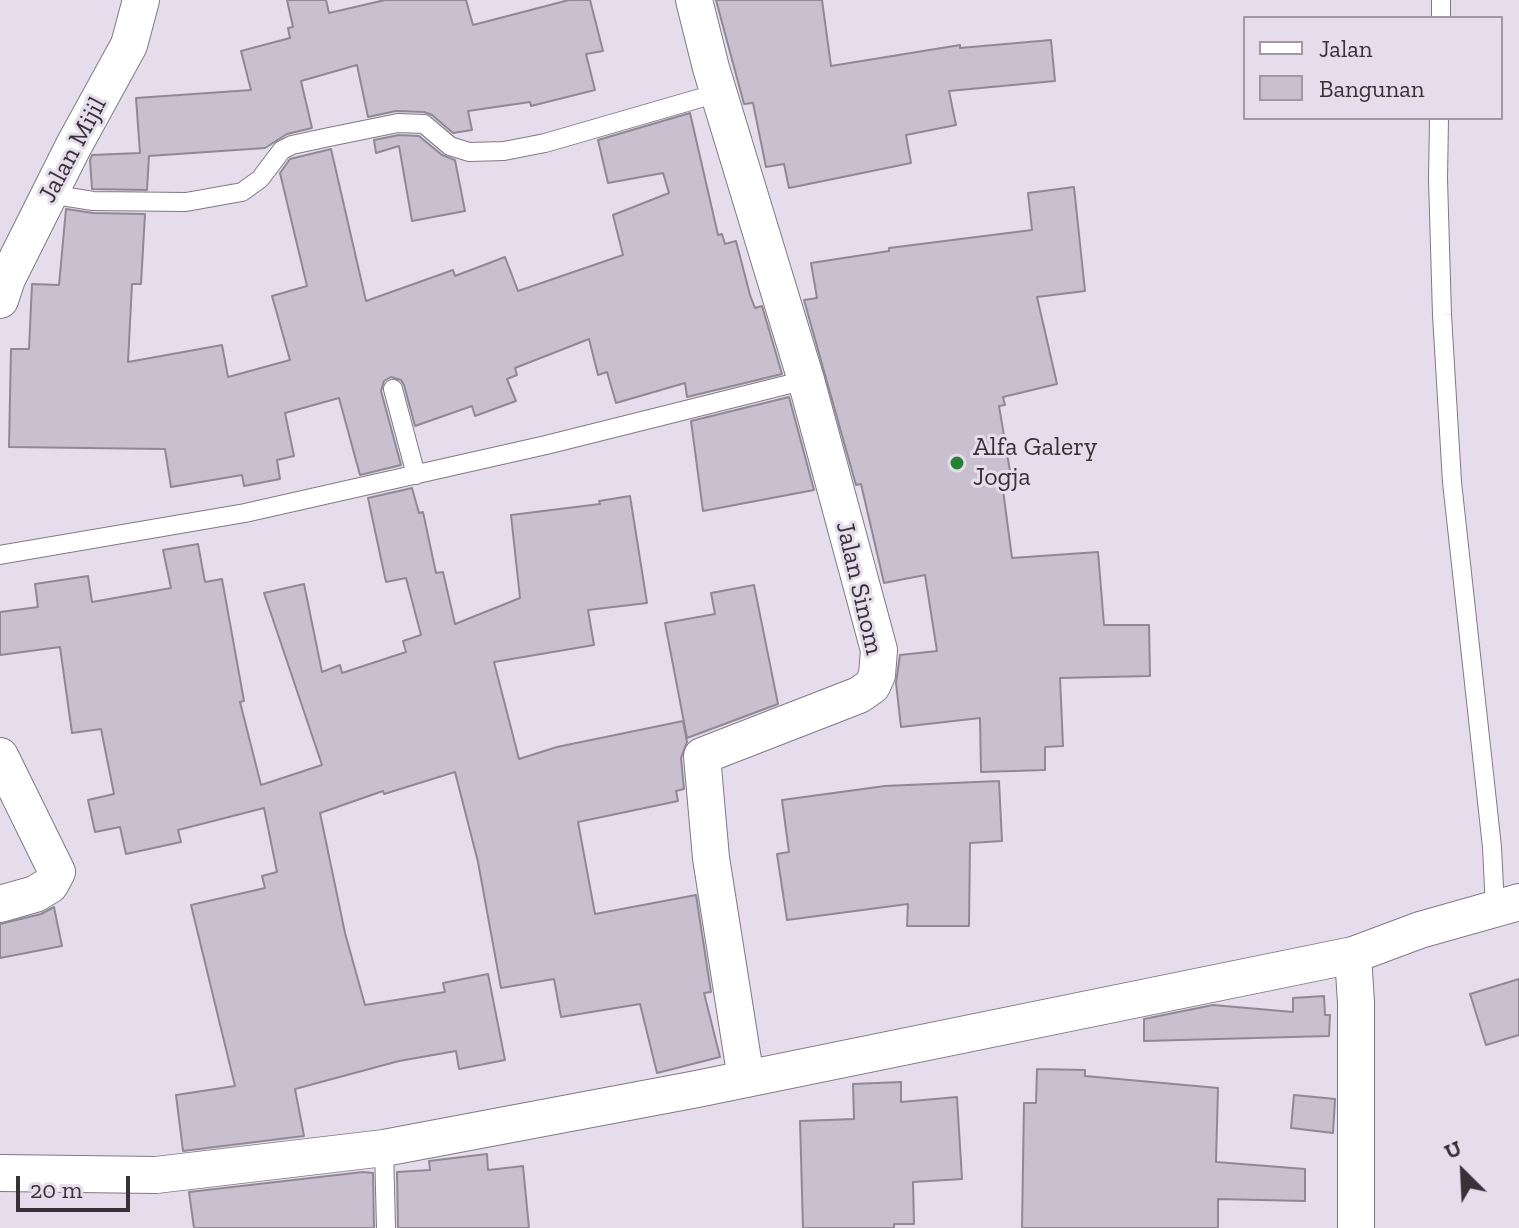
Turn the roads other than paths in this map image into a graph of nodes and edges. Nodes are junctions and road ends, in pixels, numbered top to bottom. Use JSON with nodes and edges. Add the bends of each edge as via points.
{"nodes":[{"id":1,"x":141,"y":0,"type":"edge"},
{"id":2,"x":694,"y":0,"type":"edge"},
{"id":3,"x":718,"y":93,"type":"junction"},
{"id":4,"x":1439,"y":120,"type":"edge"},
{"id":5,"x":49,"y":194,"type":"junction"},
{"id":6,"x":0,"y":300,"type":"edge"},
{"id":7,"x":806,"y":380,"type":"junction"},
{"id":8,"x":393,"y":389,"type":"dead end"},
{"id":9,"x":416,"y":475,"type":"junction"},
{"id":10,"x":0,"y":555,"type":"edge"},
{"id":11,"x":0,"y":756,"type":"edge"},
{"id":12,"x":0,"y":904,"type":"edge"},
{"id":13,"x":1507,"y":905,"type":"edge"},
{"id":14,"x":1353,"y":955,"type":"junction"},
{"id":15,"x":746,"y":1079,"type":"junction"},
{"id":16,"x":384,"y":1148,"type":"junction"},
{"id":17,"x":0,"y":1173,"type":"edge"},
{"id":18,"x":386,"y":1228,"type":"edge"},
{"id":19,"x":1356,"y":1228,"type":"edge"}],
"edges":[{"from":1,"to":5,"type":"street","name":"Jalan Mijil","via":[[129,45]]},
{"from":2,"to":3,"type":"street","name":"Jalan Sinom"},
{"from":3,"to":5,"type":"lane","via":[[504,151],[469,152],[450,146],[424,124],[398,123],[343,134],[282,150],[260,179],[242,192],[186,202],[93,201]]},
{"from":3,"to":7,"type":"street","name":"Jalan Sinom"},
{"from":4,"to":13,"type":"lane","via":[[1452,482],[1492,847]]},
{"from":5,"to":6,"type":"street","name":"Jalan Mijil"},
{"from":7,"to":9,"type":"lane"},
{"from":7,"to":15,"type":"street","name":"Jalan Sinom","via":[[879,650],[878,667],[872,686],[859,695],[702,756],[711,858]]},
{"from":8,"to":9,"type":"lane"},
{"from":9,"to":10,"type":"lane","via":[[245,513]]},
{"from":11,"to":12,"type":"street","via":[[57,872],[50,885],[35,894]]},
{"from":13,"to":14,"type":"street"},
{"from":14,"to":15,"type":"street","via":[[1187,998]]},
{"from":14,"to":19,"type":"street"},
{"from":15,"to":16,"type":"street"},
{"from":16,"to":17,"type":"street","via":[[156,1175]]},
{"from":16,"to":18,"type":"lane"}]}
